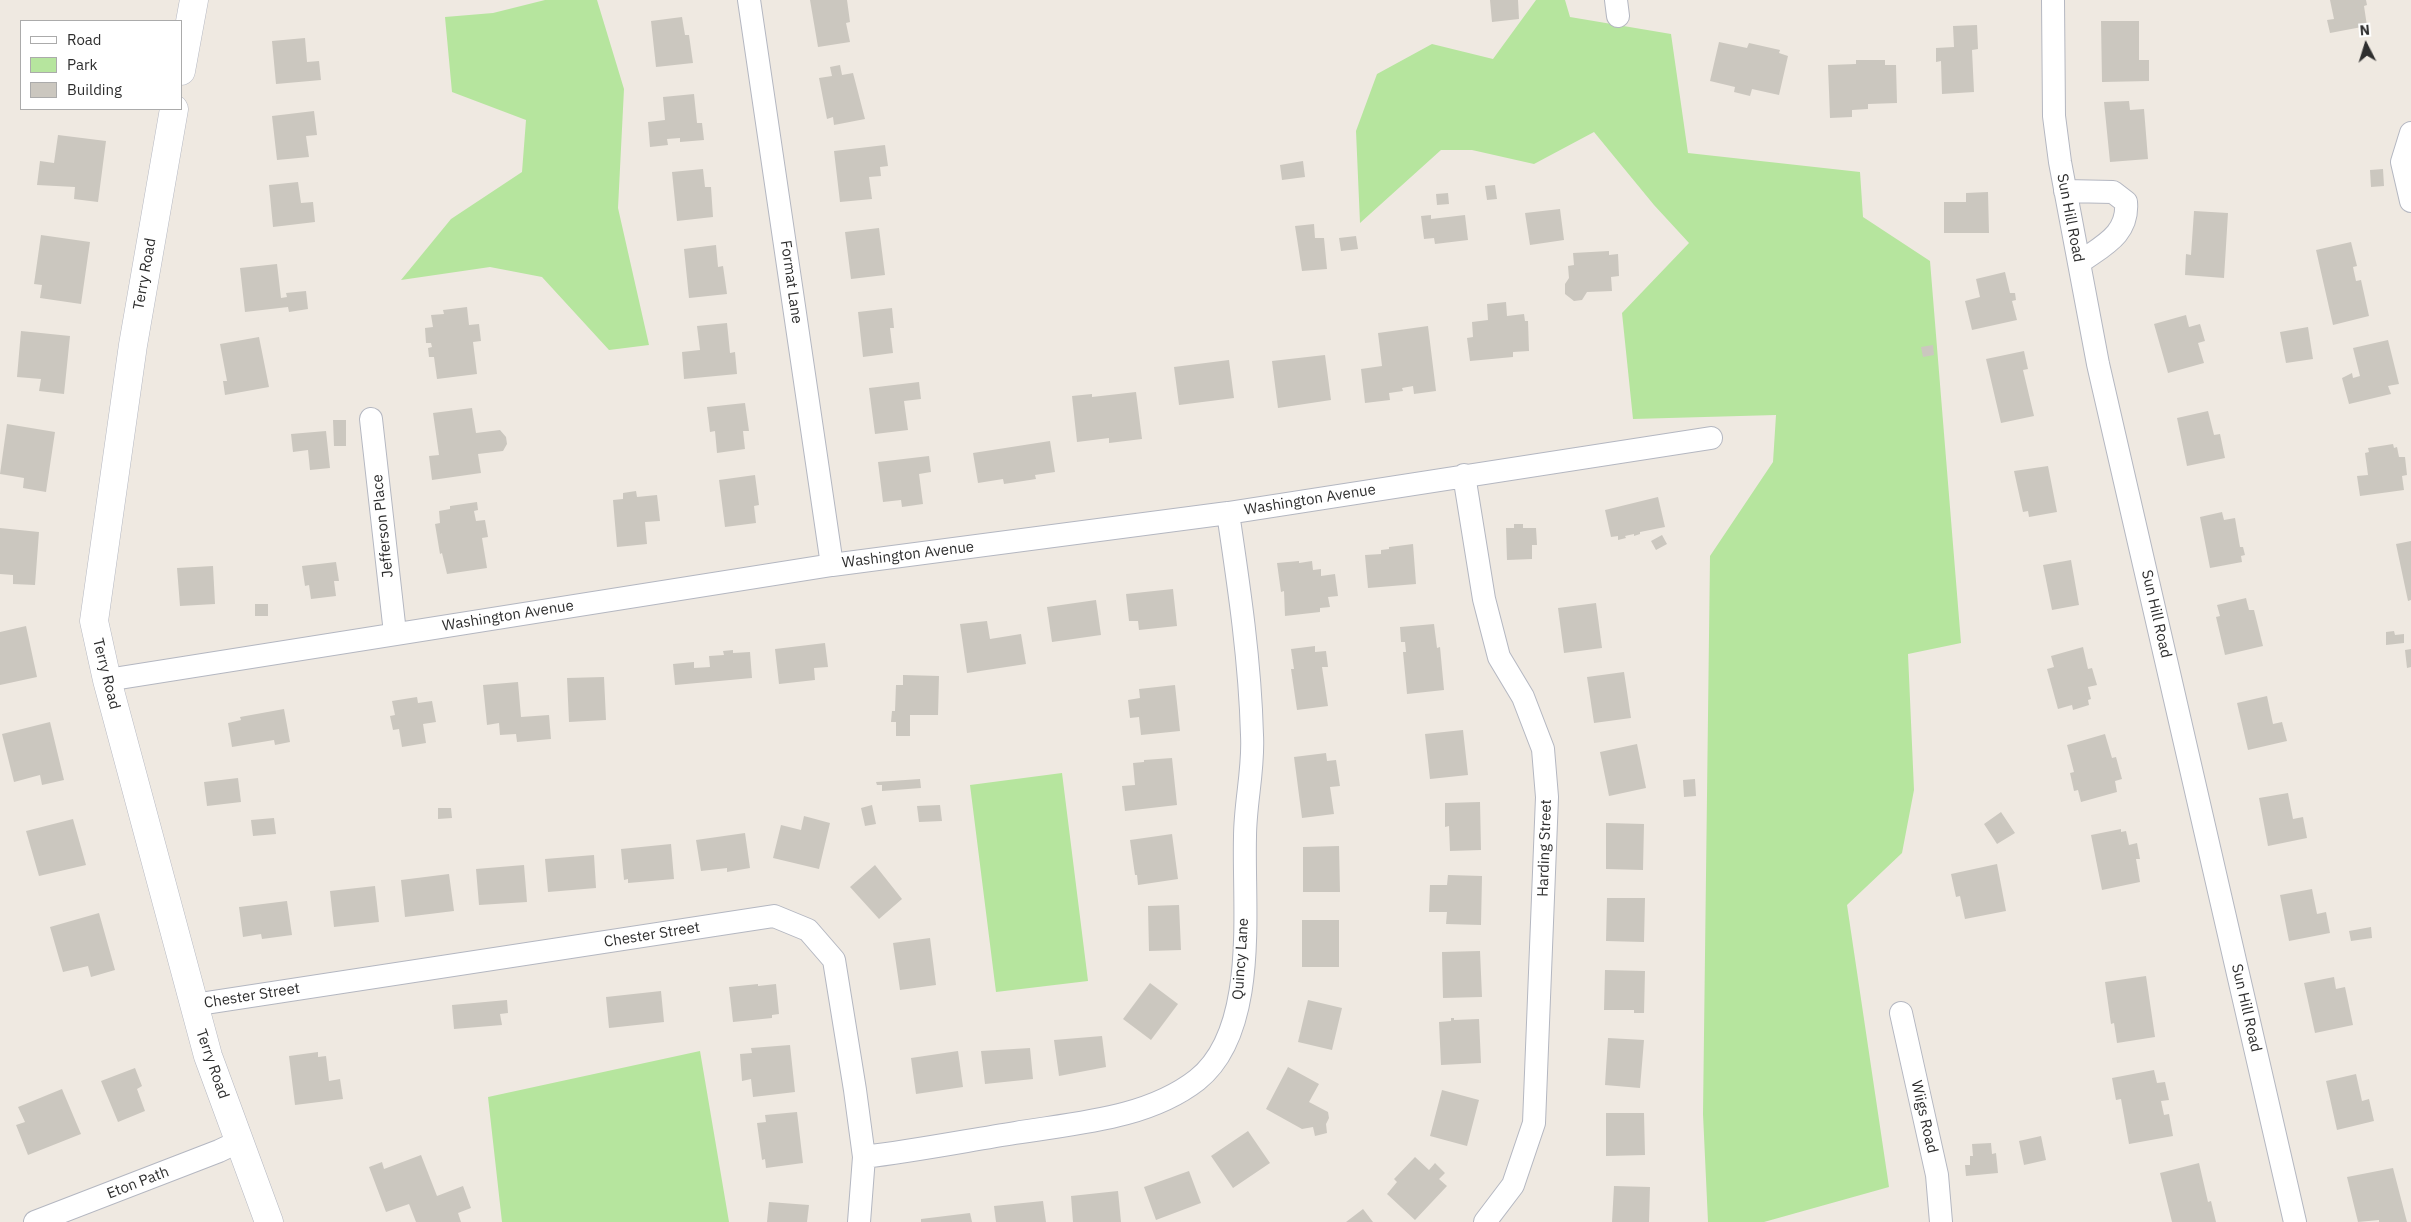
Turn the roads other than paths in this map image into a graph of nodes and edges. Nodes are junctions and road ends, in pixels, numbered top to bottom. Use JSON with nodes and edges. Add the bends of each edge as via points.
{"nodes":[{"id":1,"x":194,"y":0,"type":"edge"},
{"id":2,"x":749,"y":0,"type":"edge"},
{"id":3,"x":2053,"y":0,"type":"edge"},
{"id":4,"x":182,"y":66,"type":"edge"},
{"id":5,"x":174,"y":110,"type":"edge"},
{"id":6,"x":2411,"y":134,"type":"edge"},
{"id":7,"x":2065,"y":191,"type":"junction"},
{"id":8,"x":2411,"y":202,"type":"edge"},
{"id":9,"x":2079,"y":263,"type":"junction"},
{"id":10,"x":371,"y":419,"type":"dead end"},
{"id":11,"x":1711,"y":438,"type":"dead end"},
{"id":12,"x":1464,"y":475,"type":"junction"},
{"id":13,"x":1228,"y":513,"type":"junction"},
{"id":14,"x":832,"y":565,"type":"junction"},
{"id":15,"x":395,"y":634,"type":"junction"},
{"id":16,"x":107,"y":680,"type":"junction"},
{"id":17,"x":193,"y":1005,"type":"junction"},
{"id":18,"x":1901,"y":1013,"type":"dead end"},
{"id":19,"x":240,"y":1141,"type":"junction"},
{"id":20,"x":864,"y":1157,"type":"junction"},
{"id":21,"x":35,"y":1222,"type":"edge"},
{"id":22,"x":269,"y":1222,"type":"edge"},
{"id":23,"x":859,"y":1222,"type":"edge"},
{"id":24,"x":1485,"y":1222,"type":"edge"},
{"id":25,"x":1942,"y":1222,"type":"edge"},
{"id":26,"x":2295,"y":1222,"type":"edge"}],
"edges":[{"from":1,"to":4,"type":"street"},
{"from":2,"to":14,"type":"street","name":"Format Lane"},
{"from":3,"to":7,"type":"street","name":"Sun Hill Road","via":[[2054,116]]},
{"from":5,"to":16,"type":"street","name":"Terry Road","via":[[133,345],[94,621]]},
{"from":6,"to":8,"type":"street","via":[[2402,162]]},
{"from":7,"to":9,"type":"street","name":"Sun Hill Road"},
{"from":7,"to":9,"type":"street","via":[[2112,192],[2126,202],[2128,216],[2119,233]]},
{"from":9,"to":26,"type":"street","name":"Sun Hill Road","via":[[2100,373]]},
{"from":10,"to":15,"type":"street","name":"Jefferson Place"},
{"from":11,"to":12,"type":"street","name":"Washington Avenue"},
{"from":12,"to":13,"type":"street","name":"Washington Avenue"},
{"from":12,"to":24,"type":"street","name":"Harding Street","via":[[1484,599],[1500,657],[1523,697],[1543,750],[1547,797],[1534,1123],[1513,1185]]},
{"from":13,"to":14,"type":"street","name":"Washington Avenue"},
{"from":13,"to":20,"type":"street","name":"Quincy Lane","via":[[1246,638],[1252,738],[1245,834],[1240,1001],[1224,1048],[1197,1079],[1162,1100],[1112,1116]]},
{"from":14,"to":15,"type":"street","name":"Washington Avenue"},
{"from":15,"to":16,"type":"street","name":"Washington Avenue"},
{"from":16,"to":17,"type":"street","name":"Terry Road"},
{"from":17,"to":19,"type":"street","name":"Terry Road"},
{"from":17,"to":20,"type":"street","name":"Chester Street","via":[[774,916],[808,930],[834,960]]},
{"from":18,"to":25,"type":"street","name":"Wiigs Road","via":[[1937,1175]]},
{"from":19,"to":21,"type":"street","name":"Eton Path"},
{"from":19,"to":22,"type":"street","name":"Terry Road"},
{"from":20,"to":23,"type":"street","name":"Chester Street"}]}
